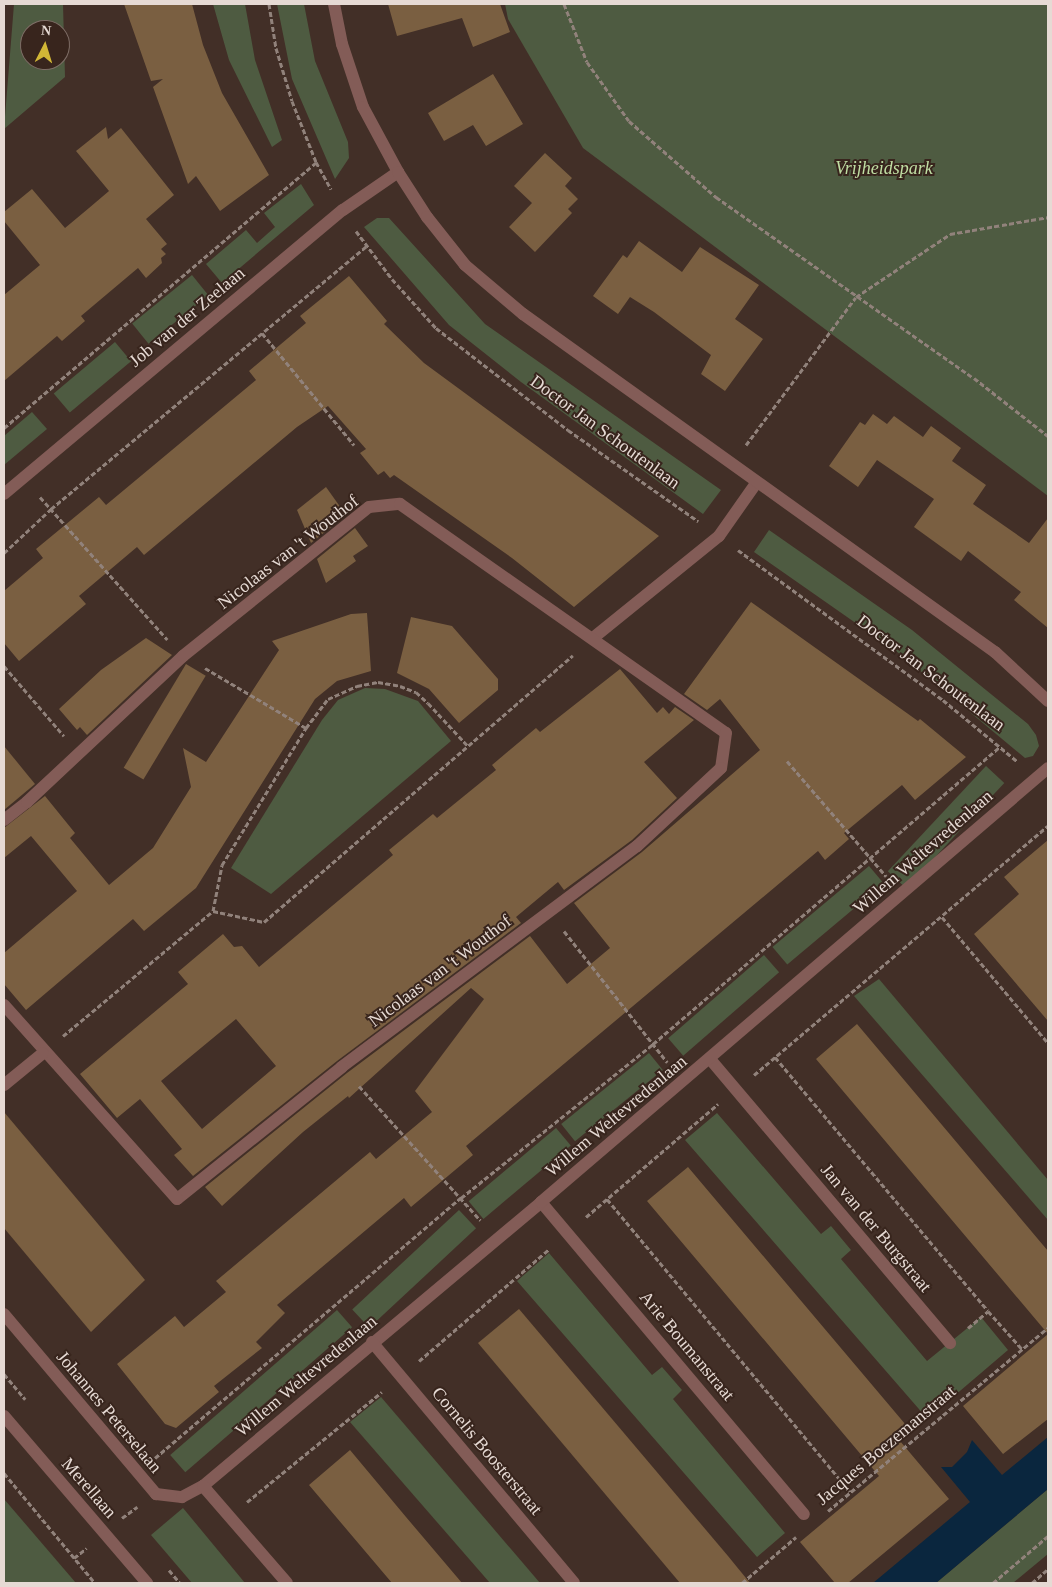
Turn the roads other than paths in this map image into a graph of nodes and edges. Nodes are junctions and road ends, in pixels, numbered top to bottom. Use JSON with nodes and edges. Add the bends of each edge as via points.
{"nodes":[{"id":1,"x":334,"y":4,"type":"edge"},
{"id":2,"x":398,"y":172,"type":"junction"},
{"id":3,"x":758,"y":482,"type":"junction"},
{"id":4,"x":4,"y":494,"type":"edge"},
{"id":5,"x":592,"y":638,"type":"junction"},
{"id":6,"x":1048,"y":702,"type":"edge"},
{"id":7,"x":1048,"y":768,"type":"edge"},
{"id":8,"x":4,"y":820,"type":"edge"},
{"id":9,"x":4,"y":1005,"type":"edge"},
{"id":10,"x":43,"y":1053,"type":"junction"},
{"id":11,"x":710,"y":1059,"type":"junction"},
{"id":12,"x":4,"y":1085,"type":"edge"},
{"id":13,"x":542,"y":1202,"type":"junction"},
{"id":14,"x":4,"y":1314,"type":"edge"},
{"id":15,"x":372,"y":1342,"type":"junction"},
{"id":16,"x":950,"y":1343,"type":"road end"},
{"id":17,"x":4,"y":1416,"type":"edge"},
{"id":18,"x":203,"y":1486,"type":"junction"},
{"id":19,"x":804,"y":1514,"type":"dead end"},
{"id":20,"x":148,"y":1583,"type":"edge"},
{"id":21,"x":287,"y":1583,"type":"edge"},
{"id":22,"x":574,"y":1583,"type":"edge"}],
"edges":[{"from":1,"to":2,"type":"street","via":[[342,44],[363,107]]},
{"from":2,"to":3,"type":"street","via":[[427,217],[465,265],[524,314]]},
{"from":2,"to":4,"type":"street","name":"Job van der Zeelaan","via":[[343,210]]},
{"from":3,"to":5,"type":"street","via":[[719,536]]},
{"from":3,"to":6,"type":"street","via":[[994,652]]},
{"from":5,"to":8,"type":"street","name":"Nicolaas van 't Wouthof","via":[[400,504],[369,507],[183,656]]},
{"from":5,"to":10,"type":"street","name":"Nicolaas van 't Wouthof","via":[[726,733],[721,768],[637,846],[342,1067],[177,1200]]},
{"from":7,"to":11,"type":"street","name":"Willem Weltevredenlaan"},
{"from":9,"to":10,"type":"street","name":"Nicolaas van 't Wouthof"},
{"from":10,"to":12,"type":"street"},
{"from":11,"to":13,"type":"street","name":"Willem Weltevredenlaan"},
{"from":11,"to":16,"type":"street","name":"Jan van der Burgstraat"},
{"from":13,"to":15,"type":"street","name":"Willem Weltevredenlaan"},
{"from":13,"to":19,"type":"street","name":"Arie Boumanstraat"},
{"from":14,"to":18,"type":"street","name":"Johannes Peterselaan","via":[[156,1494],[182,1497]]},
{"from":15,"to":18,"type":"street","name":"Willem Weltevredenlaan"},
{"from":15,"to":22,"type":"street","name":"Cornelis Boosterstraat"},
{"from":17,"to":20,"type":"street","name":"Merellaan"},
{"from":18,"to":21,"type":"street"}]}
